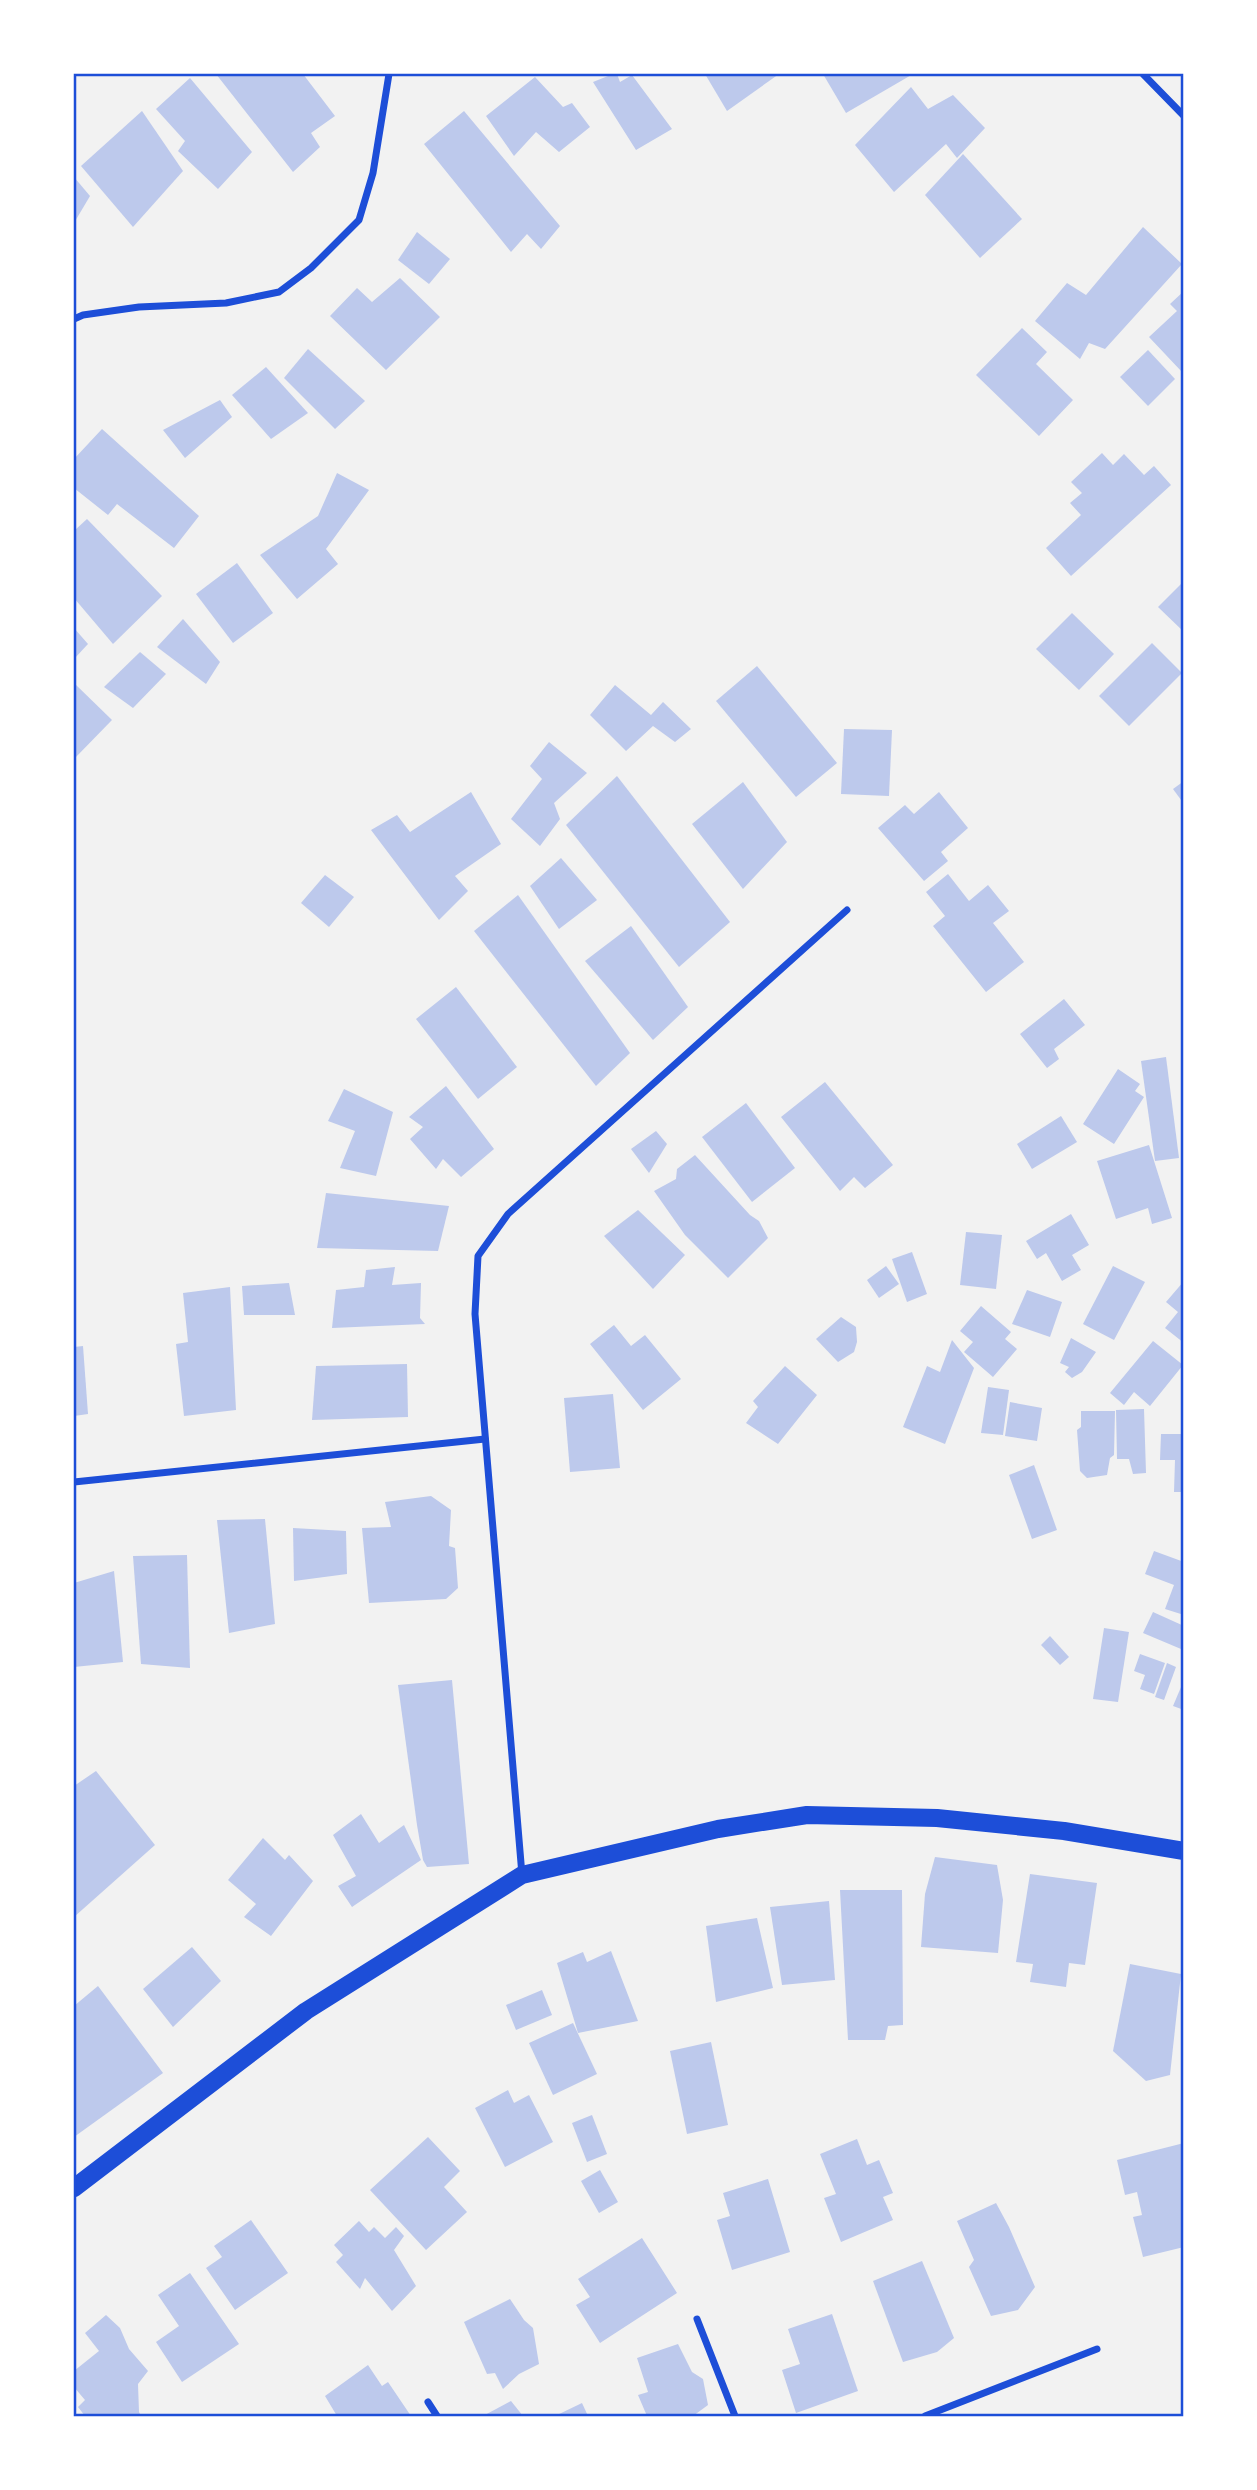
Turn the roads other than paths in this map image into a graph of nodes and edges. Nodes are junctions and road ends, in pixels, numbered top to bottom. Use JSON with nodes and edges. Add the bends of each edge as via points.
{"nodes":[{"id":1,"x":389,"y":74,"type":"edge"},
{"id":2,"x":1143,"y":74,"type":"edge"},
{"id":3,"x":1184,"y":116,"type":"edge"},
{"id":4,"x":74,"y":319,"type":"edge"},
{"id":5,"x":847,"y":910,"type":"dead end"},
{"id":6,"x":485,"y":1439,"type":"junction"},
{"id":7,"x":74,"y":1482,"type":"edge"},
{"id":8,"x":1184,"y":1851,"type":"edge"},
{"id":9,"x":522,"y":1875,"type":"junction"},
{"id":10,"x":74,"y":2188,"type":"edge"},
{"id":11,"x":697,"y":2319,"type":"dead end"},
{"id":12,"x":1097,"y":2349,"type":"dead end"},
{"id":13,"x":428,"y":2402,"type":"dead end"},
{"id":14,"x":437,"y":2417,"type":"edge"},
{"id":15,"x":735,"y":2417,"type":"edge"},
{"id":16,"x":925,"y":2417,"type":"edge"}],
"edges":[{"from":1,"to":4,"type":"street","via":[[373,173],[359,220],[311,268],[279,292],[226,303],[139,307]]},
{"from":2,"to":3,"type":"street"},
{"from":5,"to":6,"type":"street","via":[[508,1214],[478,1256],[475,1314]]},
{"from":6,"to":7,"type":"street"},
{"from":6,"to":9,"type":"street"},
{"from":8,"to":9,"type":"main road","via":[[1064,1831],[937,1818],[807,1815],[718,1829]]},
{"from":9,"to":10,"type":"main road","via":[[306,2011]]},
{"from":11,"to":15,"type":"street"},
{"from":12,"to":16,"type":"street"},
{"from":13,"to":14,"type":"street"}]}
